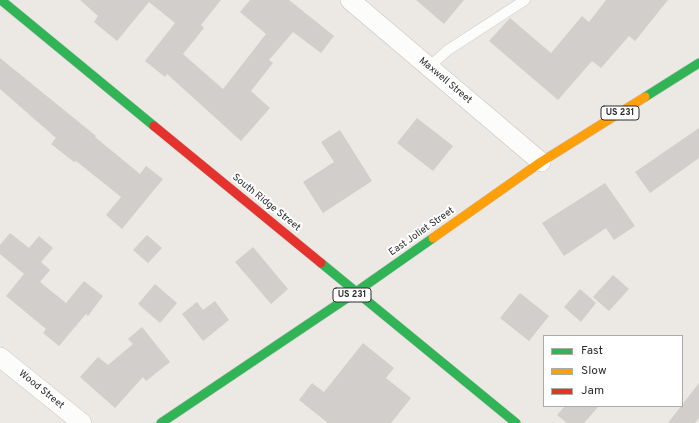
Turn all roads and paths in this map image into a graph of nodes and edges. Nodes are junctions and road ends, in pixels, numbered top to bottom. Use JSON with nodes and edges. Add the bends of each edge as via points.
{"nodes":[{"id":1,"x":2,"y":0,"type":"edge"},
{"id":2,"x":350,"y":0,"type":"edge"},
{"id":3,"x":525,"y":0,"type":"edge"},
{"id":4,"x":699,"y":63,"type":"edge"},
{"id":5,"x":429,"y":67,"type":"junction"},
{"id":6,"x":540,"y":162,"type":"junction"},
{"id":7,"x":356,"y":292,"type":"junction"},
{"id":8,"x":0,"y":357,"type":"edge"},
{"id":9,"x":82,"y":423,"type":"edge"},
{"id":10,"x":161,"y":423,"type":"edge"},
{"id":11,"x":516,"y":423,"type":"edge"}],
"edges":[{"from":1,"to":7,"type":"street","name":"South Ridge Street"},
{"from":2,"to":5,"type":"street","name":"Maxwell Street"},
{"from":3,"to":5,"type":"lane","via":[[448,50]]},
{"from":4,"to":6,"type":"street","name":"East Joliet Street","number":"US 231"},
{"from":5,"to":6,"type":"street","name":"Maxwell Street"},
{"from":6,"to":7,"type":"street","name":"East Joliet Street","number":"US 231"},
{"from":7,"to":10,"type":"street","name":"East Joliet Street","number":"US 231"},
{"from":7,"to":11,"type":"street","name":"South Ridge Street"},
{"from":8,"to":9,"type":"street","name":"Wood Street"}]}
